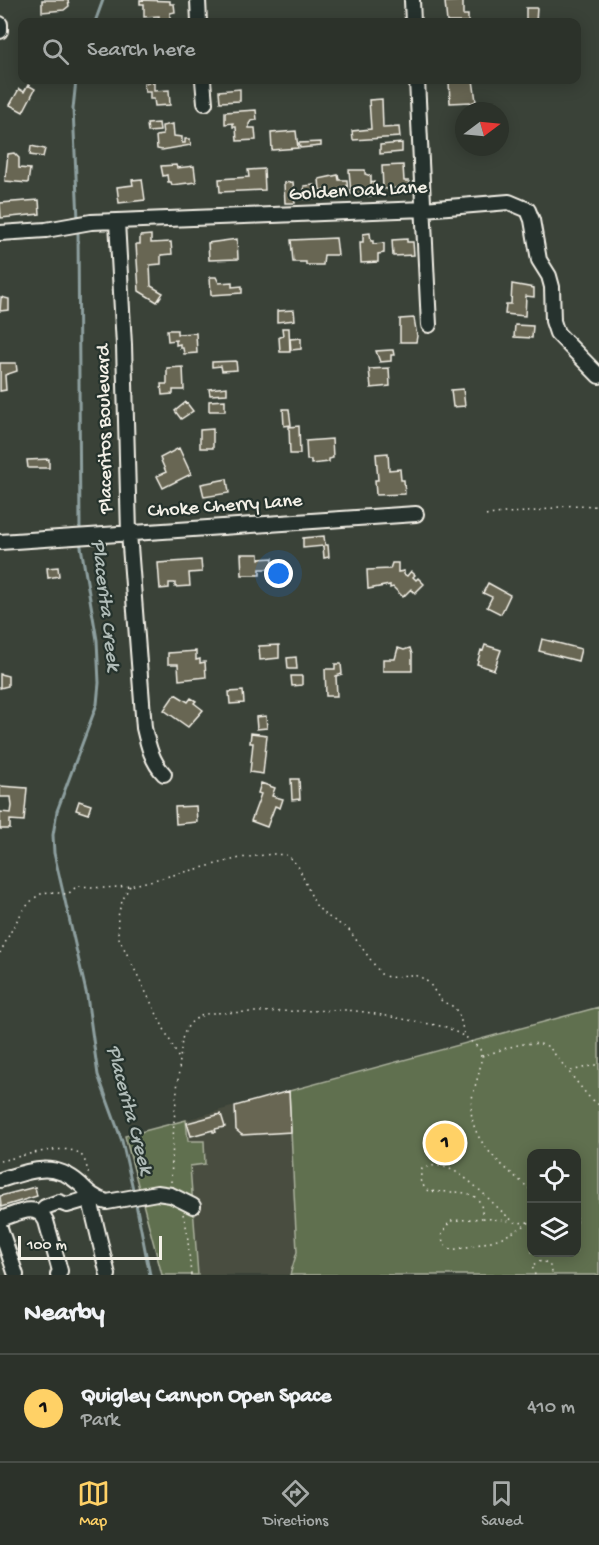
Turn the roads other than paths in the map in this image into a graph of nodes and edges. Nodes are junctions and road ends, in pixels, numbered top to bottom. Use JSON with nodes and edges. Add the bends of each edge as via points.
{"nodes":[{"id":1,"x":198,"y":0,"type":"edge"},
{"id":2,"x":412,"y":0,"type":"edge"},
{"id":3,"x":199,"y":18,"type":"edge"},
{"id":4,"x":413,"y":18,"type":"edge"},
{"id":5,"x":0,"y":24,"type":"edge"},
{"id":6,"x":0,"y":31,"type":"edge"},
{"id":7,"x":203,"y":84,"type":"edge"},
{"id":8,"x":417,"y":84,"type":"edge"},
{"id":9,"x":205,"y":103,"type":"dead end"},
{"id":10,"x":424,"y":209,"type":"junction"},
{"id":11,"x":117,"y":222,"type":"junction"},
{"id":12,"x":0,"y":233,"type":"edge"},
{"id":13,"x":429,"y":325,"type":"dead end"},
{"id":14,"x":599,"y":376,"type":"edge"},
{"id":15,"x":416,"y":514,"type":"dead end"},
{"id":16,"x":129,"y":533,"type":"junction"},
{"id":17,"x":0,"y":542,"type":"edge"},
{"id":18,"x":164,"y":774,"type":"dead end"},
{"id":19,"x":0,"y":1180,"type":"edge"},
{"id":20,"x":88,"y":1192,"type":"junction"},
{"id":21,"x":188,"y":1210,"type":"road end"},
{"id":22,"x":40,"y":1212,"type":"junction"},
{"id":23,"x":0,"y":1219,"type":"edge"},
{"id":24,"x":0,"y":1228,"type":"edge"},
{"id":25,"x":16,"y":1275,"type":"edge"},
{"id":26,"x":58,"y":1275,"type":"edge"},
{"id":27,"x":108,"y":1275,"type":"edge"}],
"edges":[{"from":1,"to":3,"type":"street"},
{"from":2,"to":4,"type":"street"},
{"from":5,"to":6,"type":"street"},
{"from":7,"to":9,"type":"street"},
{"from":8,"to":10,"type":"street"},
{"from":10,"to":11,"type":"street","name":"Golden Oak Lane"},
{"from":10,"to":13,"type":"street"},
{"from":10,"to":14,"type":"street","name":"Golden Oak Lane","via":[[509,202],[528,210],[539,260],[552,287],[557,333]]},
{"from":11,"to":12,"type":"street","name":"Golden Oak Lane"},
{"from":11,"to":16,"type":"street","name":"Placeritos Boulevard"},
{"from":15,"to":16,"type":"street","name":"Choke Cherry Lane"},
{"from":16,"to":17,"type":"street","name":"Choke Cherry Lane"},
{"from":16,"to":18,"type":"street","name":"Placeritos Boulevard","via":[[144,728],[151,753]]},
{"from":19,"to":20,"type":"street","via":[[41,1168],[52,1169],[73,1178]]},
{"from":20,"to":21,"type":"street","via":[[107,1202],[157,1193],[171,1195]]},
{"from":20,"to":22,"type":"street","via":[[84,1200],[67,1205],[59,1202]]},
{"from":20,"to":27,"type":"street"},
{"from":22,"to":23,"type":"street","via":[[31,1209]]},
{"from":22,"to":26,"type":"street","via":[[46,1221]]},
{"from":24,"to":25,"type":"street"}]}
